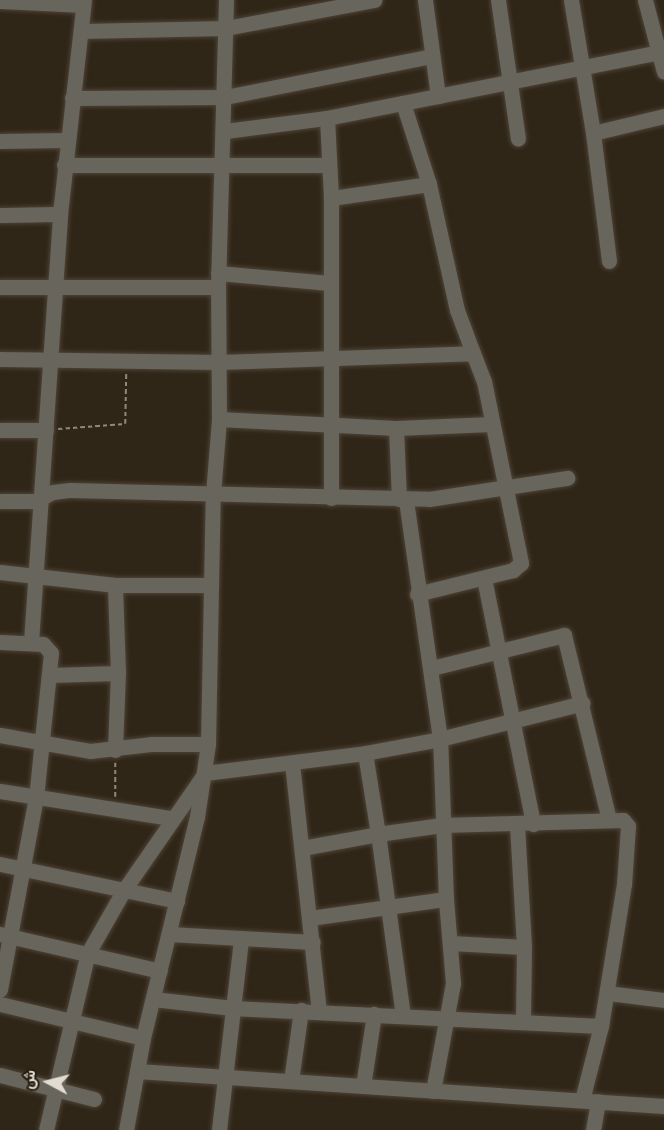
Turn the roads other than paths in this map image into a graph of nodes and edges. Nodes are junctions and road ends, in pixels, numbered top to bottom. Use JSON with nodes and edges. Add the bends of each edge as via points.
{"nodes":[{"id":1,"x":226,"y":0,"type":"edge"},
{"id":2,"x":374,"y":0,"type":"edge"},
{"id":3,"x":425,"y":0,"type":"edge"},
{"id":4,"x":498,"y":0,"type":"edge"},
{"id":5,"x":571,"y":0,"type":"edge"},
{"id":6,"x":645,"y":0,"type":"edge"},
{"id":7,"x":0,"y":1,"type":"edge"},
{"id":8,"x":83,"y":2,"type":"edge"},
{"id":9,"x":226,"y":28,"type":"junction"},
{"id":10,"x":81,"y":31,"type":"junction"},
{"id":11,"x":662,"y":52,"type":"edge"},
{"id":12,"x":432,"y":56,"type":"junction"},
{"id":13,"x":580,"y":70,"type":"junction"},
{"id":14,"x":664,"y":72,"type":"edge"},
{"id":15,"x":511,"y":81,"type":"junction"},
{"id":16,"x":438,"y":96,"type":"junction"},
{"id":17,"x":225,"y":97,"type":"junction"},
{"id":18,"x":72,"y":98,"type":"junction"},
{"id":19,"x":403,"y":103,"type":"junction"},
{"id":20,"x":664,"y":116,"type":"edge"},
{"id":21,"x":327,"y":118,"type":"junction"},
{"id":22,"x":225,"y":131,"type":"junction"},
{"id":23,"x":593,"y":133,"type":"junction"},
{"id":24,"x":518,"y":139,"type":"dead end"},
{"id":25,"x":66,"y":140,"type":"junction"},
{"id":26,"x":0,"y":141,"type":"edge"},
{"id":27,"x":64,"y":165,"type":"junction"},
{"id":28,"x":224,"y":165,"type":"junction"},
{"id":29,"x":329,"y":165,"type":"junction"},
{"id":30,"x":429,"y":184,"type":"junction"},
{"id":31,"x":331,"y":198,"type":"junction"},
{"id":32,"x":60,"y":214,"type":"junction"},
{"id":33,"x":0,"y":215,"type":"edge"},
{"id":34,"x":609,"y":261,"type":"dead end"},
{"id":35,"x":218,"y":280,"type":"junction"},
{"id":36,"x":330,"y":283,"type":"junction"},
{"id":37,"x":0,"y":287,"type":"edge"},
{"id":38,"x":54,"y":288,"type":"junction"},
{"id":39,"x":474,"y":353,"type":"junction"},
{"id":40,"x":0,"y":358,"type":"edge"},
{"id":41,"x":51,"y":358,"type":"junction"},
{"id":42,"x":330,"y":360,"type":"junction"},
{"id":43,"x":220,"y":362,"type":"junction"},
{"id":44,"x":219,"y":419,"type":"junction"},
{"id":45,"x":492,"y":424,"type":"junction"},
{"id":46,"x":332,"y":425,"type":"junction"},
{"id":47,"x":396,"y":428,"type":"junction"},
{"id":48,"x":0,"y":430,"type":"edge"},
{"id":49,"x":46,"y":430,"type":"junction"},
{"id":50,"x":567,"y":478,"type":"dead end"},
{"id":51,"x":504,"y":490,"type":"junction"},
{"id":52,"x":213,"y":494,"type":"junction"},
{"id":53,"x":42,"y":498,"type":"junction"},
{"id":54,"x":331,"y":498,"type":"junction"},
{"id":55,"x":403,"y":500,"type":"junction"},
{"id":56,"x":0,"y":501,"type":"edge"},
{"id":57,"x":0,"y":572,"type":"edge"},
{"id":58,"x":38,"y":574,"type":"junction"},
{"id":59,"x":484,"y":578,"type":"junction"},
{"id":60,"x":115,"y":585,"type":"junction"},
{"id":61,"x":210,"y":585,"type":"junction"},
{"id":62,"x":417,"y":594,"type":"junction"},
{"id":63,"x":0,"y":642,"type":"edge"},
{"id":64,"x":31,"y":642,"type":"junction"},
{"id":65,"x":497,"y":652,"type":"junction"},
{"id":66,"x":432,"y":668,"type":"junction"},
{"id":67,"x":118,"y":673,"type":"junction"},
{"id":68,"x":49,"y":675,"type":"junction"},
{"id":69,"x":583,"y":703,"type":"junction"},
{"id":70,"x":512,"y":721,"type":"junction"},
{"id":71,"x":0,"y":735,"type":"edge"},
{"id":72,"x":440,"y":740,"type":"junction"},
{"id":73,"x":43,"y":742,"type":"junction"},
{"id":74,"x":208,"y":744,"type":"junction"},
{"id":75,"x":115,"y":750,"type":"junction"},
{"id":76,"x":365,"y":753,"type":"junction"},
{"id":77,"x":292,"y":763,"type":"junction"},
{"id":78,"x":205,"y":773,"type":"junction"},
{"id":79,"x":0,"y":791,"type":"edge"},
{"id":80,"x":36,"y":797,"type":"junction"},
{"id":81,"x":171,"y":818,"type":"junction"},
{"id":82,"x":609,"y":820,"type":"junction"},
{"id":83,"x":533,"y":824,"type":"junction"},
{"id":84,"x":441,"y":825,"type":"junction"},
{"id":85,"x":517,"y":825,"type":"junction"},
{"id":86,"x":378,"y":834,"type":"junction"},
{"id":87,"x":302,"y":848,"type":"junction"},
{"id":88,"x":0,"y":864,"type":"edge"},
{"id":89,"x":23,"y":869,"type":"junction"},
{"id":90,"x":124,"y":890,"type":"junction"},
{"id":91,"x":446,"y":900,"type":"junction"},
{"id":92,"x":177,"y":901,"type":"junction"},
{"id":93,"x":388,"y":907,"type":"junction"},
{"id":94,"x":310,"y":918,"type":"junction"},
{"id":95,"x":169,"y":934,"type":"junction"},
{"id":96,"x":5,"y":935,"type":"edge"},
{"id":97,"x":241,"y":939,"type":"junction"},
{"id":98,"x":313,"y":942,"type":"junction"},
{"id":99,"x":451,"y":943,"type":"junction"},
{"id":100,"x":524,"y":947,"type":"junction"},
{"id":101,"x":88,"y":953,"type":"junction"},
{"id":102,"x":160,"y":971,"type":"junction"},
{"id":103,"x":0,"y":990,"type":"edge"},
{"id":104,"x":608,"y":993,"type":"junction"},
{"id":105,"x":153,"y":999,"type":"junction"},
{"id":106,"x":664,"y":1000,"type":"edge"},
{"id":107,"x":0,"y":1004,"type":"edge"},
{"id":108,"x":232,"y":1008,"type":"junction"},
{"id":109,"x":301,"y":1010,"type":"junction"},
{"id":110,"x":319,"y":1011,"type":"junction"},
{"id":111,"x":374,"y":1014,"type":"junction"},
{"id":112,"x":403,"y":1016,"type":"junction"},
{"id":113,"x":448,"y":1018,"type":"junction"},
{"id":114,"x":523,"y":1020,"type":"junction"},
{"id":115,"x":69,"y":1021,"type":"junction"},
{"id":116,"x":601,"y":1026,"type":"junction"},
{"id":117,"x":143,"y":1038,"type":"junction"},
{"id":118,"x":137,"y":1071,"type":"junction"},
{"id":119,"x":0,"y":1076,"type":"edge"},
{"id":120,"x":225,"y":1077,"type":"junction"},
{"id":121,"x":291,"y":1081,"type":"junction"},
{"id":122,"x":363,"y":1086,"type":"junction"},
{"id":123,"x":54,"y":1090,"type":"junction"},
{"id":124,"x":433,"y":1091,"type":"junction"},
{"id":125,"x":94,"y":1099,"type":"dead end"},
{"id":126,"x":582,"y":1100,"type":"junction"},
{"id":127,"x":598,"y":1101,"type":"junction"},
{"id":128,"x":664,"y":1106,"type":"edge"},
{"id":129,"x":46,"y":1130,"type":"edge"},
{"id":130,"x":126,"y":1130,"type":"edge"},
{"id":131,"x":219,"y":1130,"type":"edge"},
{"id":132,"x":593,"y":1130,"type":"edge"}],
"edges":[{"from":1,"to":9,"type":"street"},
{"from":2,"to":9,"type":"street"},
{"from":3,"to":12,"type":"street"},
{"from":4,"to":15,"type":"street"},
{"from":5,"to":13,"type":"street"},
{"from":6,"to":11,"type":"street"},
{"from":7,"to":8,"type":"street"},
{"from":8,"to":10,"type":"street"},
{"from":9,"to":10,"type":"street"},
{"from":9,"to":17,"type":"street"},
{"from":10,"to":18,"type":"street"},
{"from":11,"to":13,"type":"street"},
{"from":11,"to":14,"type":"street"},
{"from":12,"to":16,"type":"street"},
{"from":12,"to":17,"type":"street"},
{"from":13,"to":15,"type":"street"},
{"from":13,"to":23,"type":"street"},
{"from":15,"to":16,"type":"street"},
{"from":15,"to":24,"type":"street"},
{"from":16,"to":19,"type":"street"},
{"from":17,"to":18,"type":"street"},
{"from":17,"to":22,"type":"street"},
{"from":18,"to":25,"type":"street"},
{"from":19,"to":21,"type":"street"},
{"from":19,"to":30,"type":"street"},
{"from":20,"to":23,"type":"street"},
{"from":21,"to":22,"type":"street"},
{"from":21,"to":29,"type":"street"},
{"from":22,"to":28,"type":"street"},
{"from":23,"to":34,"type":"street"},
{"from":25,"to":26,"type":"street"},
{"from":25,"to":27,"type":"street"},
{"from":27,"to":28,"type":"street"},
{"from":27,"to":32,"type":"street"},
{"from":28,"to":29,"type":"street"},
{"from":28,"to":35,"type":"street"},
{"from":29,"to":31,"type":"street"},
{"from":30,"to":31,"type":"street"},
{"from":30,"to":39,"type":"street","via":[[457,310]]},
{"from":31,"to":36,"type":"street"},
{"from":32,"to":33,"type":"street"},
{"from":32,"to":38,"type":"street"},
{"from":35,"to":36,"type":"street"},
{"from":35,"to":38,"type":"street"},
{"from":35,"to":43,"type":"street"},
{"from":36,"to":42,"type":"street"},
{"from":37,"to":38,"type":"street"},
{"from":38,"to":41,"type":"street"},
{"from":39,"to":42,"type":"street"},
{"from":39,"to":45,"type":"street"},
{"from":40,"to":41,"type":"street"},
{"from":41,"to":43,"type":"street"},
{"from":41,"to":49,"type":"street"},
{"from":42,"to":43,"type":"street"},
{"from":42,"to":46,"type":"street"},
{"from":43,"to":44,"type":"street"},
{"from":44,"to":46,"type":"street"},
{"from":44,"to":52,"type":"street"},
{"from":45,"to":47,"type":"street"},
{"from":45,"to":51,"type":"street"},
{"from":46,"to":47,"type":"street"},
{"from":46,"to":54,"type":"street"},
{"from":47,"to":55,"type":"street"},
{"from":48,"to":49,"type":"street"},
{"from":49,"to":53,"type":"street"},
{"from":50,"to":51,"type":"street"},
{"from":51,"to":55,"type":"street"},
{"from":51,"to":59,"type":"street","via":[[521,563],[513,570]]},
{"from":52,"to":53,"type":"street","via":[[70,490]]},
{"from":52,"to":54,"type":"street"},
{"from":52,"to":61,"type":"street"},
{"from":53,"to":56,"type":"street"},
{"from":53,"to":58,"type":"street"},
{"from":54,"to":55,"type":"street"},
{"from":55,"to":62,"type":"street"},
{"from":57,"to":58,"type":"street"},
{"from":58,"to":60,"type":"street"},
{"from":58,"to":64,"type":"street"},
{"from":59,"to":62,"type":"street"},
{"from":59,"to":65,"type":"street"},
{"from":60,"to":61,"type":"street"},
{"from":60,"to":67,"type":"street"},
{"from":61,"to":74,"type":"street"},
{"from":62,"to":66,"type":"street"},
{"from":63,"to":64,"type":"street"},
{"from":64,"to":68,"type":"street","via":[[50,649]]},
{"from":65,"to":66,"type":"street"},
{"from":65,"to":69,"type":"street","via":[[564,635]]},
{"from":65,"to":70,"type":"street"},
{"from":66,"to":72,"type":"street"},
{"from":67,"to":68,"type":"street"},
{"from":67,"to":75,"type":"street"},
{"from":68,"to":73,"type":"street"},
{"from":69,"to":70,"type":"street"},
{"from":69,"to":82,"type":"street"},
{"from":70,"to":72,"type":"street"},
{"from":70,"to":83,"type":"street"},
{"from":71,"to":73,"type":"street"},
{"from":72,"to":76,"type":"street"},
{"from":72,"to":84,"type":"street"},
{"from":73,"to":75,"type":"street","via":[[79,750]]},
{"from":73,"to":80,"type":"street"},
{"from":74,"to":75,"type":"street","via":[[135,745]]},
{"from":74,"to":78,"type":"street"},
{"from":76,"to":77,"type":"street"},
{"from":76,"to":86,"type":"street"},
{"from":77,"to":78,"type":"street"},
{"from":77,"to":87,"type":"street"},
{"from":78,"to":81,"type":"street"},
{"from":78,"to":92,"type":"street"},
{"from":79,"to":80,"type":"street"},
{"from":80,"to":81,"type":"street"},
{"from":80,"to":89,"type":"street"},
{"from":81,"to":90,"type":"street"},
{"from":82,"to":83,"type":"street"},
{"from":82,"to":104,"type":"street","via":[[626,821],[628,826]]},
{"from":83,"to":85,"type":"street"},
{"from":84,"to":85,"type":"street"},
{"from":84,"to":86,"type":"street"},
{"from":84,"to":91,"type":"street"},
{"from":85,"to":100,"type":"street"},
{"from":86,"to":87,"type":"street"},
{"from":86,"to":93,"type":"street"},
{"from":87,"to":94,"type":"street"},
{"from":88,"to":89,"type":"street"},
{"from":89,"to":90,"type":"street"},
{"from":89,"to":96,"type":"street"},
{"from":90,"to":92,"type":"street"},
{"from":90,"to":101,"type":"street"},
{"from":91,"to":93,"type":"street"},
{"from":91,"to":99,"type":"street"},
{"from":92,"to":95,"type":"street"},
{"from":93,"to":94,"type":"street"},
{"from":93,"to":112,"type":"street"},
{"from":94,"to":98,"type":"street"},
{"from":95,"to":97,"type":"street"},
{"from":95,"to":102,"type":"street"},
{"from":96,"to":101,"type":"street"},
{"from":96,"to":103,"type":"street"},
{"from":97,"to":98,"type":"street"},
{"from":97,"to":108,"type":"street"},
{"from":98,"to":110,"type":"street"},
{"from":99,"to":100,"type":"street"},
{"from":99,"to":113,"type":"street","via":[[453,983]]},
{"from":100,"to":114,"type":"street"},
{"from":101,"to":102,"type":"street"},
{"from":101,"to":115,"type":"street"},
{"from":102,"to":105,"type":"street"},
{"from":104,"to":106,"type":"street"},
{"from":104,"to":116,"type":"street"},
{"from":105,"to":108,"type":"street"},
{"from":105,"to":117,"type":"street"},
{"from":107,"to":115,"type":"street"},
{"from":108,"to":109,"type":"street"},
{"from":108,"to":120,"type":"street"},
{"from":109,"to":110,"type":"street"},
{"from":109,"to":121,"type":"street"},
{"from":110,"to":111,"type":"street"},
{"from":111,"to":112,"type":"street"},
{"from":111,"to":122,"type":"street"},
{"from":112,"to":113,"type":"street"},
{"from":113,"to":114,"type":"street"},
{"from":113,"to":124,"type":"street"},
{"from":114,"to":116,"type":"street"},
{"from":115,"to":117,"type":"street"},
{"from":115,"to":123,"type":"street"},
{"from":116,"to":126,"type":"street"},
{"from":117,"to":118,"type":"street"},
{"from":118,"to":120,"type":"street"},
{"from":118,"to":130,"type":"street"},
{"from":119,"to":123,"type":"street"},
{"from":120,"to":121,"type":"street"},
{"from":120,"to":131,"type":"street"},
{"from":121,"to":122,"type":"street"},
{"from":122,"to":124,"type":"street"},
{"from":123,"to":125,"type":"street"},
{"from":123,"to":129,"type":"street"},
{"from":124,"to":126,"type":"street"},
{"from":126,"to":127,"type":"street"},
{"from":127,"to":128,"type":"street"},
{"from":127,"to":132,"type":"street"}]}
